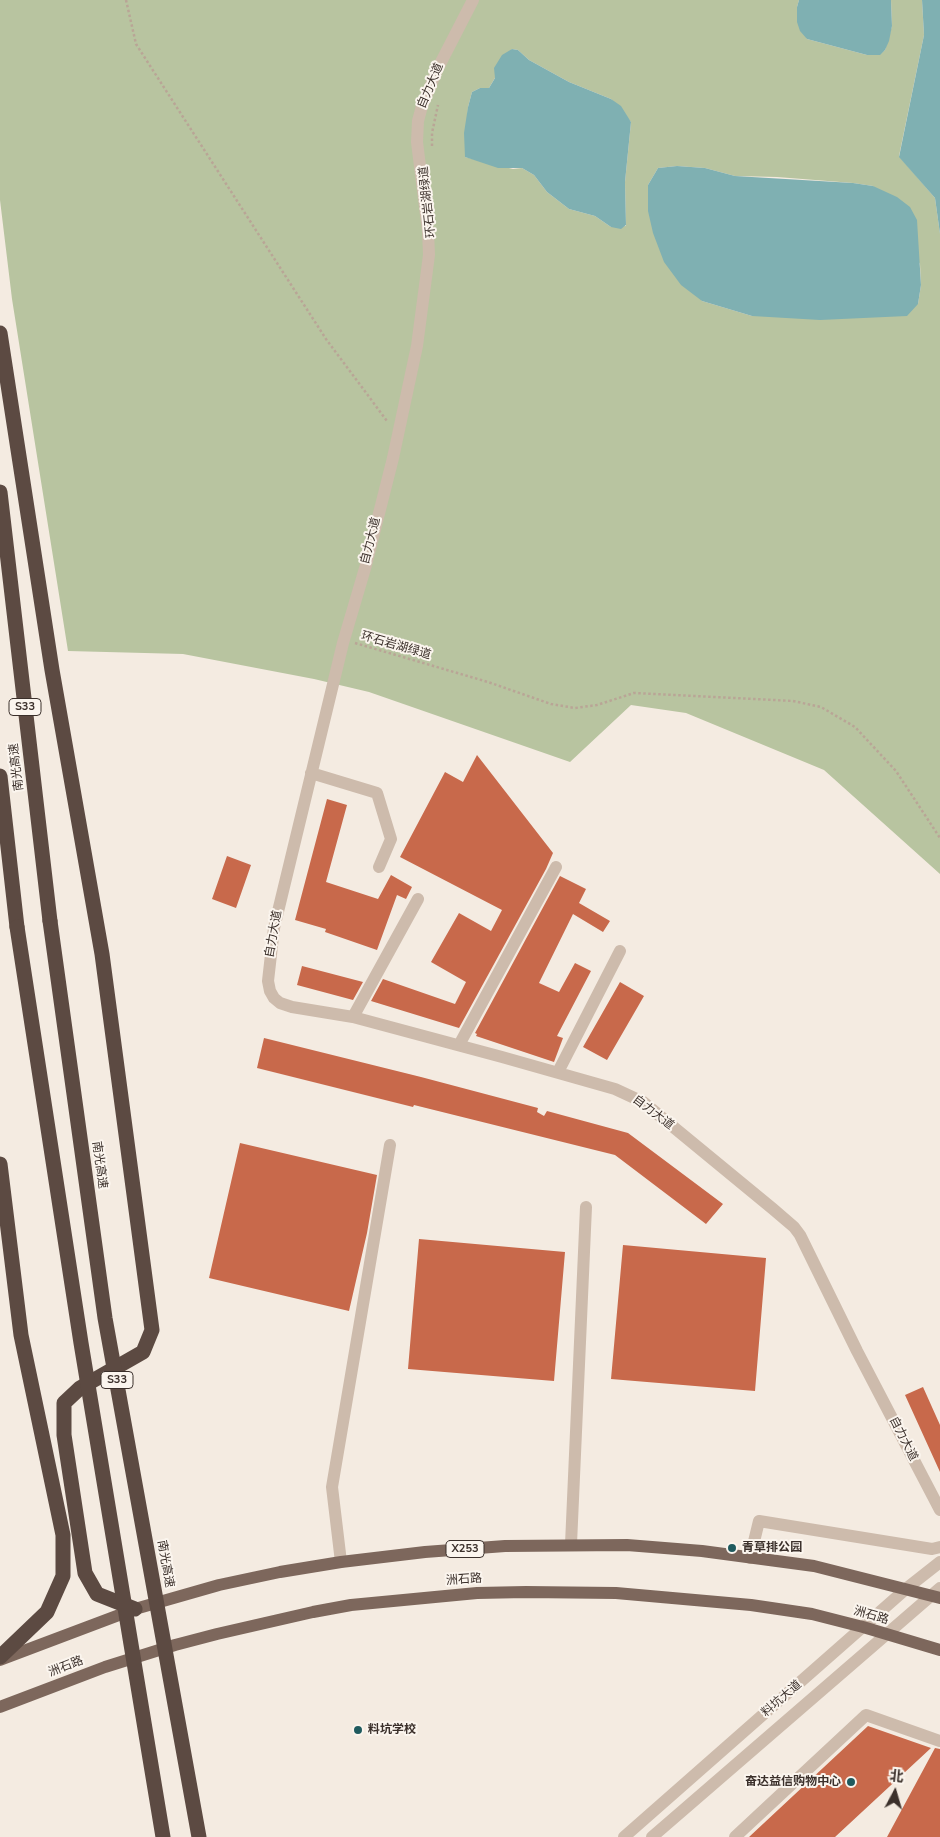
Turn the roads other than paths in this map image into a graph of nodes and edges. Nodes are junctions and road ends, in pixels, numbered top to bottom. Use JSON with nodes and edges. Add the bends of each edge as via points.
{"nodes":[{"id":1,"x":473,"y":0,"type":"edge"},
{"id":2,"x":0,"y":333,"type":"edge"},
{"id":3,"x":0,"y":492,"type":"edge"},
{"id":4,"x":311,"y":773,"type":"junction"},
{"id":5,"x":0,"y":776,"type":"edge"},
{"id":6,"x":379,"y":867,"type":"dead end"},
{"id":7,"x":556,"y":867,"type":"dead end"},
{"id":8,"x":418,"y":899,"type":"dead end"},
{"id":9,"x":620,"y":950,"type":"dead end"},
{"id":10,"x":353,"y":1017,"type":"junction"},
{"id":11,"x":459,"y":1045,"type":"junction"},
{"id":12,"x":558,"y":1072,"type":"junction"},
{"id":13,"x":390,"y":1145,"type":"dead end"},
{"id":14,"x":0,"y":1164,"type":"edge"},
{"id":15,"x":586,"y":1207,"type":"dead end"},
{"id":16,"x":940,"y":1510,"type":"edge"},
{"id":17,"x":571,"y":1544,"type":"junction"},
{"id":18,"x":940,"y":1547,"type":"edge"},
{"id":19,"x":750,"y":1558,"type":"junction"},
{"id":20,"x":341,"y":1562,"type":"junction"},
{"id":21,"x":940,"y":1562,"type":"edge"},
{"id":22,"x":907,"y":1588,"type":"junction"},
{"id":23,"x":937,"y":1594,"type":"edge"},
{"id":24,"x":135,"y":1609,"type":"junction"},
{"id":25,"x":864,"y":1627,"type":"junction"},
{"id":26,"x":888,"y":1635,"type":"junction"},
{"id":27,"x":940,"y":1650,"type":"edge"},
{"id":28,"x":0,"y":1658,"type":"edge"},
{"id":29,"x":0,"y":1707,"type":"edge"},
{"id":30,"x":940,"y":1741,"type":"edge"},
{"id":31,"x":163,"y":1837,"type":"edge"},
{"id":32,"x":199,"y":1837,"type":"edge"},
{"id":33,"x":624,"y":1837,"type":"edge"},
{"id":34,"x":652,"y":1837,"type":"edge"},
{"id":35,"x":736,"y":1837,"type":"edge"}],
"edges":[{"from":1,"to":4,"type":"street","name":"自力大道","via":[[438,68],[418,121],[417,142],[429,255],[417,346],[398,437]]},
{"from":2,"to":24,"type":"highway","via":[[52,670],[102,954],[152,1330],[143,1352],[80,1388],[64,1403],[64,1435],[85,1573],[97,1594]]},
{"from":3,"to":32,"type":"highway","name":"南光高速","number":"S33","bridge":true,"via":[[50,921],[105,1318]]},
{"from":4,"to":6,"type":"street","via":[[377,793],[391,839]]},
{"from":4,"to":10,"type":"street","name":"自力大道","via":[[274,928],[268,981],[274,998],[280,1002]]},
{"from":5,"to":31,"type":"highway","name":"南光高速","number":"S33","bridge":true,"via":[[17,927],[81,1343]]},
{"from":7,"to":11,"type":"street"},
{"from":8,"to":10,"type":"street"},
{"from":9,"to":12,"type":"street"},
{"from":10,"to":11,"type":"street","name":"自力大道"},
{"from":11,"to":12,"type":"street","name":"自力大道"},
{"from":12,"to":16,"type":"street","name":"自力大道","via":[[615,1089],[643,1102],[794,1227]]},
{"from":13,"to":20,"type":"street","via":[[332,1486]]},
{"from":14,"to":28,"type":"highway","via":[[21,1335],[63,1535],[63,1576],[47,1612]]},
{"from":15,"to":17,"type":"street"},
{"from":17,"to":19,"type":"main road","number":"X253","via":[[627,1545]]},
{"from":17,"to":20,"type":"main road","number":"X253","via":[[425,1552]]},
{"from":18,"to":19,"type":"street","via":[[932,1549],[759,1521]]},
{"from":19,"to":22,"type":"main road","number":"X253","via":[[814,1566]]},
{"from":20,"to":24,"type":"main road","number":"X253","via":[[280,1572]]},
{"from":21,"to":22,"type":"street","name":"料坑大道"},
{"from":22,"to":23,"type":"main road","number":"X253"},
{"from":22,"to":25,"type":"street","name":"料坑大道"},
{"from":23,"to":26,"type":"street","name":"料坑大道"},
{"from":24,"to":28,"type":"main road","number":"X253"},
{"from":25,"to":26,"type":"main road","name":"洲石路"},
{"from":25,"to":29,"type":"main road","name":"洲石路","via":[[812,1614],[751,1605],[616,1593],[477,1593],[394,1600],[313,1612],[175,1645],[105,1667]]},
{"from":25,"to":33,"type":"street","name":"料坑大道"},
{"from":26,"to":27,"type":"main road","name":"洲石路"},
{"from":26,"to":34,"type":"street","name":"料坑大道"},
{"from":30,"to":35,"type":"street","via":[[866,1715]]}]}
